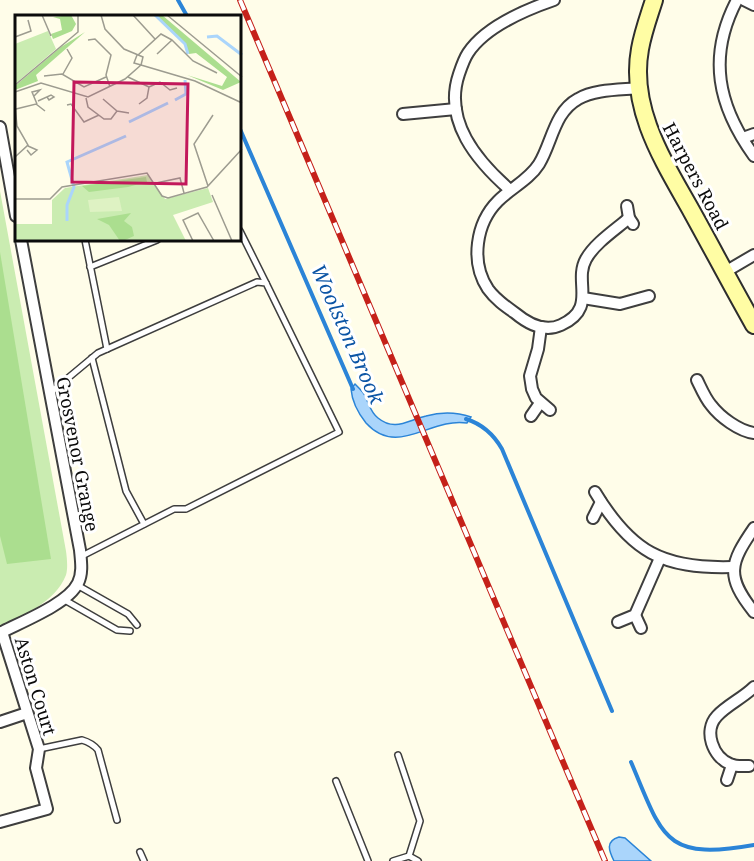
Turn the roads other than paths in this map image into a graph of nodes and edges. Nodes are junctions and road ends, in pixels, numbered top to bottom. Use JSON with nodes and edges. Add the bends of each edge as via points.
{"nodes":[{"id":1,"x":554,"y":0,"type":"edge"},
{"id":2,"x":654,"y":0,"type":"edge"},
{"id":3,"x":737,"y":0,"type":"edge"},
{"id":4,"x":744,"y":0,"type":"edge"},
{"id":5,"x":754,"y":5,"type":"edge"},
{"id":6,"x":640,"y":88,"type":"junction"},
{"id":7,"x":456,"y":110,"type":"junction"},
{"id":8,"x":403,"y":114,"type":"dead end"},
{"id":9,"x":0,"y":127,"type":"edge"},
{"id":10,"x":754,"y":134,"type":"edge"},
{"id":11,"x":742,"y":138,"type":"junction"},
{"id":12,"x":754,"y":156,"type":"edge"},
{"id":13,"x":510,"y":190,"type":"junction"},
{"id":14,"x":627,"y":206,"type":"dead end"},
{"id":15,"x":15,"y":210,"type":"edge"},
{"id":16,"x":242,"y":235,"type":"edge"},
{"id":17,"x":21,"y":242,"type":"edge"},
{"id":18,"x":85,"y":242,"type":"edge"},
{"id":19,"x":152,"y":242,"type":"edge"},
{"id":20,"x":754,"y":255,"type":"edge"},
{"id":21,"x":90,"y":267,"type":"junction"},
{"id":22,"x":725,"y":272,"type":"junction"},
{"id":23,"x":266,"y":283,"type":"junction"},
{"id":24,"x":651,"y":296,"type":"dead end"},
{"id":25,"x":583,"y":298,"type":"junction"},
{"id":26,"x":754,"y":326,"type":"edge"},
{"id":27,"x":541,"y":327,"type":"junction"},
{"id":28,"x":107,"y":349,"type":"junction"},
{"id":29,"x":92,"y":358,"type":"junction"},
{"id":30,"x":697,"y":380,"type":"dead end"},
{"id":31,"x":50,"y":394,"type":"junction"},
{"id":32,"x":540,"y":403,"type":"junction"},
{"id":33,"x":550,"y":410,"type":"dead end"},
{"id":34,"x":531,"y":416,"type":"dead end"},
{"id":35,"x":754,"y":433,"type":"edge"},
{"id":36,"x":593,"y":518,"type":"dead end"},
{"id":37,"x":144,"y":524,"type":"junction"},
{"id":38,"x":754,"y":528,"type":"edge"},
{"id":39,"x":80,"y":557,"type":"junction"},
{"id":40,"x":660,"y":558,"type":"junction"},
{"id":41,"x":732,"y":567,"type":"junction"},
{"id":42,"x":76,"y":585,"type":"junction"},
{"id":43,"x":63,"y":599,"type":"junction"},
{"id":44,"x":754,"y":612,"type":"edge"},
{"id":45,"x":635,"y":615,"type":"junction"},
{"id":46,"x":618,"y":622,"type":"dead end"},
{"id":47,"x":137,"y":625,"type":"dead end"},
{"id":48,"x":641,"y":628,"type":"dead end"},
{"id":49,"x":130,"y":631,"type":"dead end"},
{"id":50,"x":1,"y":632,"type":"edge"},
{"id":51,"x":754,"y":687,"type":"edge"},
{"id":52,"x":27,"y":713,"type":"junction"},
{"id":53,"x":0,"y":722,"type":"edge"},
{"id":54,"x":39,"y":749,"type":"junction"},
{"id":55,"x":398,"y":755,"type":"dead end"},
{"id":56,"x":732,"y":765,"type":"junction"},
{"id":57,"x":749,"y":766,"type":"dead end"},
{"id":58,"x":727,"y":780,"type":"dead end"},
{"id":59,"x":336,"y":781,"type":"dead end"},
{"id":60,"x":117,"y":820,"type":"dead end"},
{"id":61,"x":0,"y":822,"type":"edge"},
{"id":62,"x":140,"y":852,"type":"dead end"},
{"id":63,"x":409,"y":856,"type":"junction"},
{"id":64,"x":144,"y":861,"type":"edge"},
{"id":65,"x":368,"y":861,"type":"edge"},
{"id":66,"x":393,"y":861,"type":"edge"},
{"id":67,"x":418,"y":861,"type":"edge"}],
"edges":[{"from":1,"to":7,"type":"street","via":[[511,17],[468,53],[456,82]]},
{"from":2,"to":6,"type":"street","name":"Harpers Road","via":[[640,51]]},
{"from":3,"to":11,"type":"street","via":[[724,31],[720,72],[726,105]]},
{"from":4,"to":5,"type":"street"},
{"from":6,"to":13,"type":"street","via":[[590,94],[569,105],[538,165]]},
{"from":6,"to":22,"type":"street","name":"Harpers Road","via":[[656,147]]},
{"from":7,"to":8,"type":"street"},
{"from":7,"to":13,"type":"street","via":[[465,140]]},
{"from":9,"to":15,"type":"street"},
{"from":10,"to":11,"type":"street"},
{"from":11,"to":12,"type":"street"},
{"from":13,"to":27,"type":"street","via":[[496,203],[482,228],[477,251],[480,272],[498,300]]},
{"from":14,"to":25,"type":"street","via":[[631,221],[584,261]]},
{"from":16,"to":23,"type":"lane"},
{"from":17,"to":31,"type":"street","name":"Grosvenor Grange"},
{"from":18,"to":21,"type":"lane"},
{"from":19,"to":21,"type":"lane"},
{"from":20,"to":22,"type":"street"},
{"from":21,"to":28,"type":"lane"},
{"from":22,"to":26,"type":"street","name":"Harpers Road"},
{"from":23,"to":28,"type":"lane","via":[[257,282]]},
{"from":23,"to":37,"type":"lane","via":[[339,432],[186,510],[174,509]]},
{"from":24,"to":25,"type":"street","via":[[620,304]]},
{"from":25,"to":27,"type":"street","via":[[573,317],[560,326]]},
{"from":27,"to":32,"type":"street","via":[[530,376]]},
{"from":28,"to":29,"type":"lane"},
{"from":29,"to":31,"type":"lane"},
{"from":29,"to":37,"type":"lane","via":[[126,490]]},
{"from":30,"to":35,"type":"street","via":[[710,405],[730,422]]},
{"from":31,"to":39,"type":"street","name":"Grosvenor Grange"},
{"from":32,"to":33,"type":"street"},
{"from":32,"to":34,"type":"street"},
{"from":36,"to":40,"type":"street","via":[[598,497],[631,539]]},
{"from":37,"to":39,"type":"lane"},
{"from":38,"to":41,"type":"street"},
{"from":39,"to":42,"type":"street","name":"Grosvenor Grange","via":[[81,573]]},
{"from":40,"to":41,"type":"street"},
{"from":40,"to":45,"type":"street"},
{"from":41,"to":44,"type":"street","via":[[741,595]]},
{"from":42,"to":43,"type":"street"},
{"from":42,"to":47,"type":"lane","via":[[128,614]]},
{"from":43,"to":49,"type":"lane","via":[[117,630]]},
{"from":43,"to":50,"type":"street"},
{"from":45,"to":46,"type":"street"},
{"from":45,"to":48,"type":"street"},
{"from":50,"to":52,"type":"street","name":"Aston Court"},
{"from":51,"to":56,"type":"street","via":[[712,724],[715,750]]},
{"from":52,"to":53,"type":"street"},
{"from":52,"to":54,"type":"street","name":"Aston Court"},
{"from":54,"to":60,"type":"lane","via":[[81,740],[94,746]]},
{"from":54,"to":61,"type":"street","name":"Aston Court","via":[[36,768],[46,809]]},
{"from":55,"to":63,"type":"lane","via":[[420,821]]},
{"from":56,"to":57,"type":"street"},
{"from":56,"to":58,"type":"street"},
{"from":59,"to":65,"type":"lane"},
{"from":62,"to":64,"type":"lane"},
{"from":63,"to":66,"type":"lane"},
{"from":63,"to":67,"type":"lane"}]}
